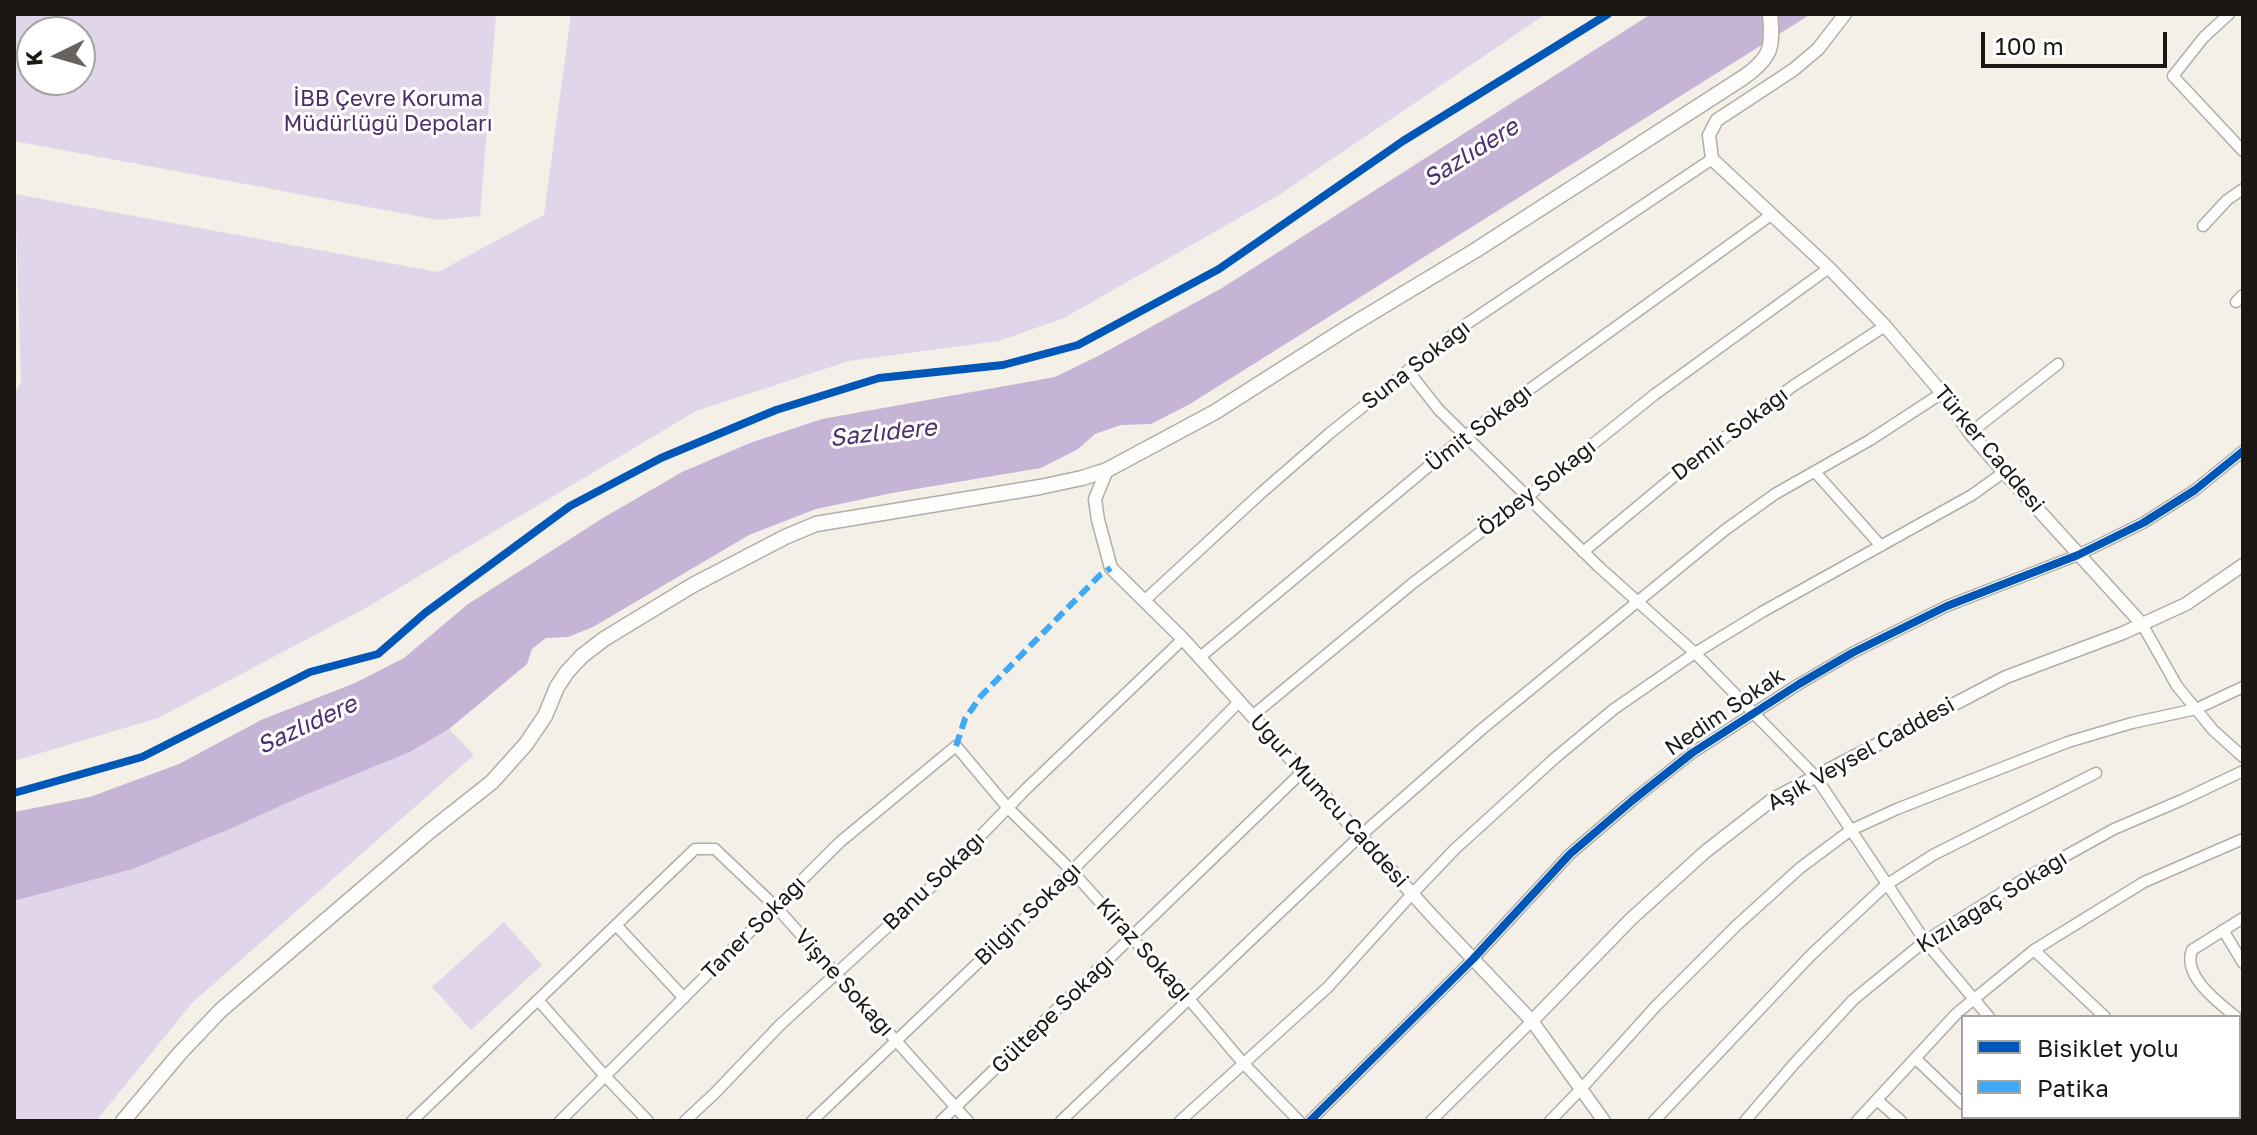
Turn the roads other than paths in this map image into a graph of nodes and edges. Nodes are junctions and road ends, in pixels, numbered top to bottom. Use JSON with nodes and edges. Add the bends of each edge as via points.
{"nodes":[{"id":1,"x":1770,"y":14,"type":"edge"},
{"id":2,"x":1845,"y":14,"type":"edge"},
{"id":3,"x":2229,"y":14,"type":"edge"},
{"id":4,"x":2243,"y":151,"type":"edge"},
{"id":5,"x":1712,"y":159,"type":"junction"},
{"id":6,"x":2243,"y":189,"type":"edge"},
{"id":7,"x":1771,"y":215,"type":"junction"},
{"id":8,"x":2203,"y":226,"type":"dead end"},
{"id":9,"x":1829,"y":268,"type":"junction"},
{"id":10,"x":1885,"y":326,"type":"junction"},
{"id":11,"x":2058,"y":364,"type":"dead end"},
{"id":12,"x":1409,"y":372,"type":"junction"},
{"id":13,"x":1942,"y":393,"type":"junction"},
{"id":14,"x":1970,"y":433,"type":"junction"},
{"id":15,"x":1465,"y":436,"type":"junction"},
{"id":16,"x":2243,"y":451,"type":"edge"},
{"id":17,"x":1107,"y":470,"type":"junction"},
{"id":18,"x":1815,"y":472,"type":"junction"},
{"id":19,"x":2004,"y":472,"type":"junction"},
{"id":20,"x":1527,"y":497,"type":"junction"},
{"id":21,"x":1881,"y":546,"type":"junction"},
{"id":22,"x":1583,"y":552,"type":"junction"},
{"id":23,"x":2078,"y":555,"type":"junction"},
{"id":24,"x":2243,"y":565,"type":"edge"},
{"id":25,"x":1144,"y":601,"type":"junction"},
{"id":26,"x":1639,"y":602,"type":"junction"},
{"id":27,"x":2142,"y":624,"type":"junction"},
{"id":28,"x":1183,"y":639,"type":"junction"},
{"id":29,"x":1695,"y":653,"type":"junction"},
{"id":30,"x":1199,"y":658,"type":"junction"},
{"id":31,"x":2243,"y":687,"type":"edge"},
{"id":32,"x":1239,"y":702,"type":"junction"},
{"id":33,"x":2196,"y":709,"type":"junction"},
{"id":34,"x":1756,"y":713,"type":"junction"},
{"id":35,"x":1252,"y":716,"type":"junction"},
{"id":36,"x":956,"y":746,"type":"joint"},
{"id":37,"x":2243,"y":757,"type":"edge"},
{"id":38,"x":2243,"y":771,"type":"edge"},
{"id":39,"x":1302,"y":772,"type":"junction"},
{"id":40,"x":2096,"y":773,"type":"dead end"},
{"id":41,"x":1815,"y":776,"type":"junction"},
{"id":42,"x":1008,"y":808,"type":"junction"},
{"id":43,"x":1851,"y":830,"type":"junction"},
{"id":44,"x":1360,"y":836,"type":"junction"},
{"id":45,"x":2243,"y":839,"type":"edge"},
{"id":46,"x":1072,"y":871,"type":"junction"},
{"id":47,"x":1886,"y":885,"type":"junction"},
{"id":48,"x":1412,"y":894,"type":"junction"},
{"id":49,"x":776,"y":907,"type":"junction"},
{"id":50,"x":2243,"y":918,"type":"edge"},
{"id":51,"x":616,"y":925,"type":"junction"},
{"id":52,"x":2223,"y":930,"type":"junction"},
{"id":53,"x":1132,"y":938,"type":"junction"},
{"id":54,"x":1925,"y":941,"type":"junction"},
{"id":55,"x":2034,"y":950,"type":"junction"},
{"id":56,"x":1473,"y":959,"type":"junction"},
{"id":57,"x":2243,"y":963,"type":"edge"},
{"id":58,"x":836,"y":974,"type":"junction"},
{"id":59,"x":684,"y":998,"type":"junction"},
{"id":60,"x":1189,"y":999,"type":"junction"},
{"id":61,"x":538,"y":1000,"type":"junction"},
{"id":62,"x":1973,"y":1000,"type":"junction"},
{"id":63,"x":1987,"y":1015,"type":"edge"},
{"id":64,"x":2103,"y":1015,"type":"edge"},
{"id":65,"x":2233,"y":1015,"type":"edge"},
{"id":66,"x":1532,"y":1021,"type":"junction"},
{"id":67,"x":896,"y":1041,"type":"junction"},
{"id":68,"x":1915,"y":1058,"type":"junction"},
{"id":69,"x":1243,"y":1063,"type":"junction"},
{"id":70,"x":605,"y":1076,"type":"junction"},
{"id":71,"x":1581,"y":1089,"type":"junction"},
{"id":72,"x":1877,"y":1100,"type":"junction"},
{"id":73,"x":1961,"y":1102,"type":"edge"},
{"id":74,"x":955,"y":1107,"type":"junction"},
{"id":75,"x":123,"y":1121,"type":"edge"},
{"id":76,"x":412,"y":1121,"type":"edge"},
{"id":77,"x":560,"y":1121,"type":"edge"},
{"id":78,"x":648,"y":1121,"type":"edge"},
{"id":79,"x":685,"y":1121,"type":"edge"},
{"id":80,"x":812,"y":1121,"type":"edge"},
{"id":81,"x":941,"y":1121,"type":"edge"},
{"id":82,"x":968,"y":1121,"type":"edge"},
{"id":83,"x":1061,"y":1121,"type":"edge"},
{"id":84,"x":1180,"y":1121,"type":"edge"},
{"id":85,"x":1299,"y":1121,"type":"edge"},
{"id":86,"x":1310,"y":1121,"type":"edge"},
{"id":87,"x":1431,"y":1121,"type":"edge"},
{"id":88,"x":1550,"y":1121,"type":"edge"},
{"id":89,"x":1604,"y":1121,"type":"edge"},
{"id":90,"x":1654,"y":1121,"type":"edge"},
{"id":91,"x":1745,"y":1121,"type":"edge"},
{"id":92,"x":1857,"y":1121,"type":"edge"},
{"id":93,"x":1901,"y":1121,"type":"edge"}],
"edges":[{"from":1,"to":17,"type":"main road","via":[[1769,54],[1760,66],[1215,412]]},
{"from":2,"to":5,"type":"street","via":[[1818,49],[1793,70],[1717,120],[1709,135]]},
{"from":3,"to":4,"type":"street","via":[[2173,76]]},
{"from":5,"to":7,"type":"street","name":"Türker Caddesi"},
{"from":5,"to":12,"type":"street","name":"Suna Sokağı","via":[[1465,325]]},
{"from":6,"to":8,"type":"street"},
{"from":7,"to":9,"type":"street","name":"Türker Caddesi"},
{"from":7,"to":15,"type":"street","name":"Ümit Sokağı"},
{"from":9,"to":10,"type":"street","name":"Türker Caddesi"},
{"from":9,"to":20,"type":"street","name":"Özbey Sokağı","via":[[1654,395]]},
{"from":10,"to":13,"type":"street","name":"Türker Caddesi"},
{"from":10,"to":22,"type":"street","name":"Demir Sokağı","via":[[1793,386]]},
{"from":11,"to":14,"type":"street"},
{"from":12,"to":15,"type":"street"},
{"from":12,"to":25,"type":"street","name":"Suna Sokağı","via":[[1330,433]]},
{"from":13,"to":14,"type":"street","name":"Türker Caddesi"},
{"from":13,"to":18,"type":"street"},
{"from":14,"to":19,"type":"street","name":"Türker Caddesi"},
{"from":15,"to":20,"type":"street"},
{"from":15,"to":30,"type":"street","name":"Ümit Sokağı"},
{"from":16,"to":23,"type":"street","name":"Nedim Sokak","via":[[2143,523]]},
{"from":17,"to":25,"type":"street","name":"Uğur Mumcu Caddesi","via":[[1095,499],[1106,554],[1111,568]]},
{"from":17,"to":75,"type":"main road","via":[[1040,487],[816,524],[693,585],[604,639],[567,672],[526,744],[492,782],[221,1010]]},
{"from":18,"to":21,"type":"street"},
{"from":18,"to":26,"type":"street","via":[[1725,530]]},
{"from":19,"to":21,"type":"street"},
{"from":19,"to":23,"type":"street","name":"Türker Caddesi"},
{"from":20,"to":22,"type":"street"},
{"from":20,"to":35,"type":"street","name":"Özbey Sokağı"},
{"from":21,"to":29,"type":"street"},
{"from":22,"to":26,"type":"street"},
{"from":23,"to":27,"type":"street","name":"Türker Caddesi"},
{"from":23,"to":34,"type":"street","name":"Nedim Sokak","via":[[1947,606],[1852,653]]},
{"from":24,"to":27,"type":"street","name":"Aşık Veysel Caddesi","via":[[2186,604]]},
{"from":25,"to":28,"type":"street","name":"Uğur Mumcu Caddesi"},
{"from":26,"to":29,"type":"street"},
{"from":26,"to":44,"type":"street"},
{"from":27,"to":33,"type":"street","name":"Türker Caddesi"},
{"from":27,"to":41,"type":"street","name":"Aşık Veysel Caddesi","via":[[2006,677]]},
{"from":28,"to":30,"type":"street","name":"Uğur Mumcu Caddesi"},
{"from":28,"to":42,"type":"street","name":"Banu Sokağı"},
{"from":29,"to":34,"type":"street"},
{"from":29,"to":48,"type":"street","via":[[1555,758]]},
{"from":30,"to":32,"type":"street","name":"Uğur Mumcu Caddesi"},
{"from":31,"to":33,"type":"street"},
{"from":32,"to":35,"type":"street","name":"Uğur Mumcu Caddesi"},
{"from":32,"to":46,"type":"street","name":"Bilgin Sokağı"},
{"from":33,"to":37,"type":"street","name":"Türker Caddesi"},
{"from":33,"to":43,"type":"street","via":[[2068,742]]},
{"from":34,"to":41,"type":"street"},
{"from":34,"to":56,"type":"street","name":"Nedim Sokak","via":[[1692,753],[1570,854]]},
{"from":35,"to":39,"type":"street","name":"Uğur Mumcu Caddesi"},
{"from":36,"to":42,"type":"street","name":"Kiraz Sokağı"},
{"from":36,"to":49,"type":"street","name":"Taner Sokağı","via":[[840,842]]},
{"from":38,"to":54,"type":"street","name":"Kızılağaç Sokağı","via":[[2114,829]]},
{"from":39,"to":44,"type":"street","name":"Uğur Mumcu Caddesi"},
{"from":39,"to":53,"type":"street","name":"Gültepe Sokağı"},
{"from":40,"to":47,"type":"street","via":[[1933,855]]},
{"from":41,"to":43,"type":"street"},
{"from":41,"to":66,"type":"street","name":"Aşık Veysel Caddesi","via":[[1773,799],[1705,852]]},
{"from":42,"to":46,"type":"street","name":"Kiraz Sokağı"},
{"from":42,"to":58,"type":"street","name":"Banu Sokağı"},
{"from":43,"to":47,"type":"street"},
{"from":43,"to":71,"type":"street","via":[[1736,926]]},
{"from":44,"to":48,"type":"street","name":"Uğur Mumcu Caddesi"},
{"from":44,"to":60,"type":"street"},
{"from":45,"to":55,"type":"street","via":[[2144,882]]},
{"from":46,"to":53,"type":"street","name":"Kiraz Sokağı"},
{"from":46,"to":67,"type":"street","name":"Bilgin Sokağı"},
{"from":47,"to":54,"type":"street"},
{"from":47,"to":90,"type":"street","via":[[1811,955]]},
{"from":48,"to":56,"type":"street","name":"Uğur Mumcu Caddesi"},
{"from":48,"to":69,"type":"street","via":[[1328,987]]},
{"from":49,"to":51,"type":"street","name":"Vişne Sokağı","via":[[715,849],[695,849]]},
{"from":49,"to":58,"type":"street","name":"Vişne Sokağı"},
{"from":49,"to":59,"type":"street","name":"Taner Sokağı"},
{"from":50,"to":52,"type":"street"},
{"from":51,"to":59,"type":"street"},
{"from":51,"to":61,"type":"street"},
{"from":52,"to":57,"type":"street"},
{"from":52,"to":65,"type":"street","via":[[2192,950],[2190,968],[2209,995]]},
{"from":53,"to":60,"type":"street","name":"Kiraz Sokağı"},
{"from":53,"to":74,"type":"street","name":"Gültepe Sokağı"},
{"from":54,"to":62,"type":"street"},
{"from":54,"to":91,"type":"street","name":"Kızılağaç Sokağı","via":[[1853,1000]]},
{"from":55,"to":62,"type":"street"},
{"from":55,"to":64,"type":"street"},
{"from":56,"to":66,"type":"street","name":"Uğur Mumcu Caddesi"},
{"from":56,"to":86,"type":"street","name":"Nedim Sokak"},
{"from":58,"to":67,"type":"street","name":"Vişne Sokağı"},
{"from":58,"to":79,"type":"street","name":"Banu Sokağı"},
{"from":59,"to":70,"type":"street","name":"Taner Sokağı"},
{"from":60,"to":69,"type":"street","name":"Kiraz Sokağı"},
{"from":60,"to":83,"type":"street"},
{"from":61,"to":70,"type":"street"},
{"from":61,"to":76,"type":"street"},
{"from":62,"to":63,"type":"street"},
{"from":62,"to":68,"type":"street"},
{"from":66,"to":71,"type":"street","name":"Uğur Mumcu Caddesi"},
{"from":66,"to":87,"type":"street"},
{"from":67,"to":74,"type":"street","name":"Vişne Sokağı"},
{"from":67,"to":80,"type":"street","name":"Bilgin Sokağı"},
{"from":68,"to":72,"type":"street"},
{"from":68,"to":73,"type":"street"},
{"from":69,"to":84,"type":"street"},
{"from":69,"to":85,"type":"street","name":"Kiraz Sokağı"},
{"from":70,"to":77,"type":"street","name":"Taner Sokağı"},
{"from":70,"to":78,"type":"street"},
{"from":71,"to":88,"type":"street"},
{"from":71,"to":89,"type":"street","name":"Uğur Mumcu Caddesi"},
{"from":72,"to":92,"type":"street"},
{"from":72,"to":93,"type":"street"},
{"from":74,"to":81,"type":"street","name":"Gültepe Sokağı"},
{"from":74,"to":82,"type":"street","name":"Vişne Sokağı"}]}
